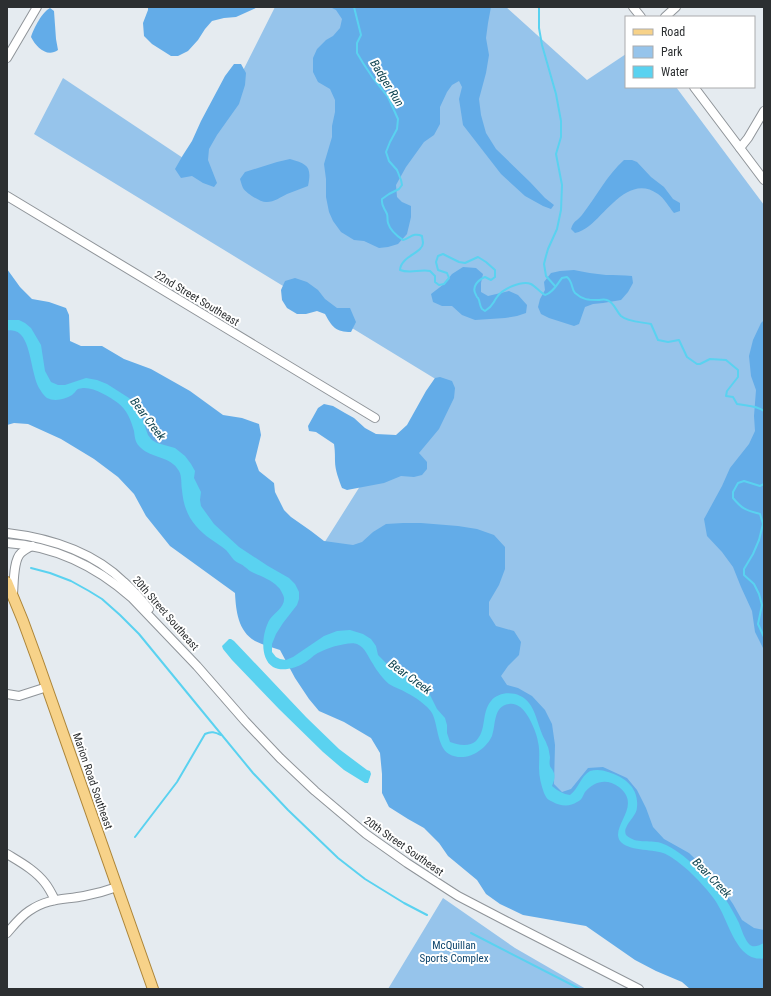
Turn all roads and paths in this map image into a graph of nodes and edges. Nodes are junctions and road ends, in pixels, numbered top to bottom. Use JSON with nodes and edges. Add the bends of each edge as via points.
{"nodes":[{"id":1,"x":37,"y":7,"type":"edge"},
{"id":2,"x":633,"y":7,"type":"edge"},
{"id":3,"x":676,"y":7,"type":"edge"},
{"id":4,"x":640,"y":16,"type":"edge"},
{"id":5,"x":666,"y":16,"type":"edge"},
{"id":6,"x":7,"y":58,"type":"edge"},
{"id":7,"x":695,"y":88,"type":"edge"},
{"id":8,"x":764,"y":111,"type":"edge"},
{"id":9,"x":740,"y":148,"type":"junction"},
{"id":10,"x":764,"y":180,"type":"edge"},
{"id":11,"x":7,"y":196,"type":"edge"},
{"id":12,"x":375,"y":418,"type":"dead end"},
{"id":13,"x":7,"y":533,"type":"edge"},
{"id":14,"x":7,"y":543,"type":"edge"},
{"id":15,"x":32,"y":546,"type":"junction"},
{"id":16,"x":7,"y":582,"type":"edge"},
{"id":17,"x":12,"y":594,"type":"junction"},
{"id":18,"x":197,"y":666,"type":"junction"},
{"id":19,"x":47,"y":687,"type":"junction"},
{"id":20,"x":7,"y":694,"type":"edge"},
{"id":21,"x":7,"y":854,"type":"edge"},
{"id":22,"x":117,"y":887,"type":"junction"},
{"id":23,"x":55,"y":900,"type":"junction"},
{"id":24,"x":7,"y":933,"type":"edge"},
{"id":25,"x":153,"y":989,"type":"edge"},
{"id":26,"x":639,"y":989,"type":"edge"}],
"edges":[{"from":1,"to":6,"type":"street"},
{"from":2,"to":4,"type":"street"},
{"from":3,"to":5,"type":"street"},
{"from":7,"to":9,"type":"street"},
{"from":8,"to":9,"type":"street"},
{"from":9,"to":10,"type":"street"},
{"from":11,"to":12,"type":"street","name":"22nd Street Southeast"},
{"from":13,"to":18,"type":"street","name":"20th Street Southeast","via":[[56,542],[106,567],[124,581]]},
{"from":14,"to":15,"type":"street","name":"20th Street Southeast"},
{"from":15,"to":17,"type":"street","via":[[19,555]]},
{"from":15,"to":18,"type":"street","name":"20th Street Southeast","via":[[68,557],[115,584],[132,598]]},
{"from":16,"to":17,"type":"main road","name":"Marion Road Southeast"},
{"from":17,"to":19,"type":"main road","name":"Marion Road Southeast"},
{"from":18,"to":26,"type":"street","name":"20th Street Southeast","via":[[297,775],[383,847],[474,904]]},
{"from":19,"to":20,"type":"street","via":[[19,696]]},
{"from":19,"to":22,"type":"main road","name":"Marion Road Southeast"},
{"from":21,"to":23,"type":"street","via":[[40,878]]},
{"from":22,"to":23,"type":"street","via":[[83,897]]},
{"from":22,"to":25,"type":"main road","name":"Marion Road Southeast"},
{"from":23,"to":24,"type":"street","via":[[28,911]]}]}
